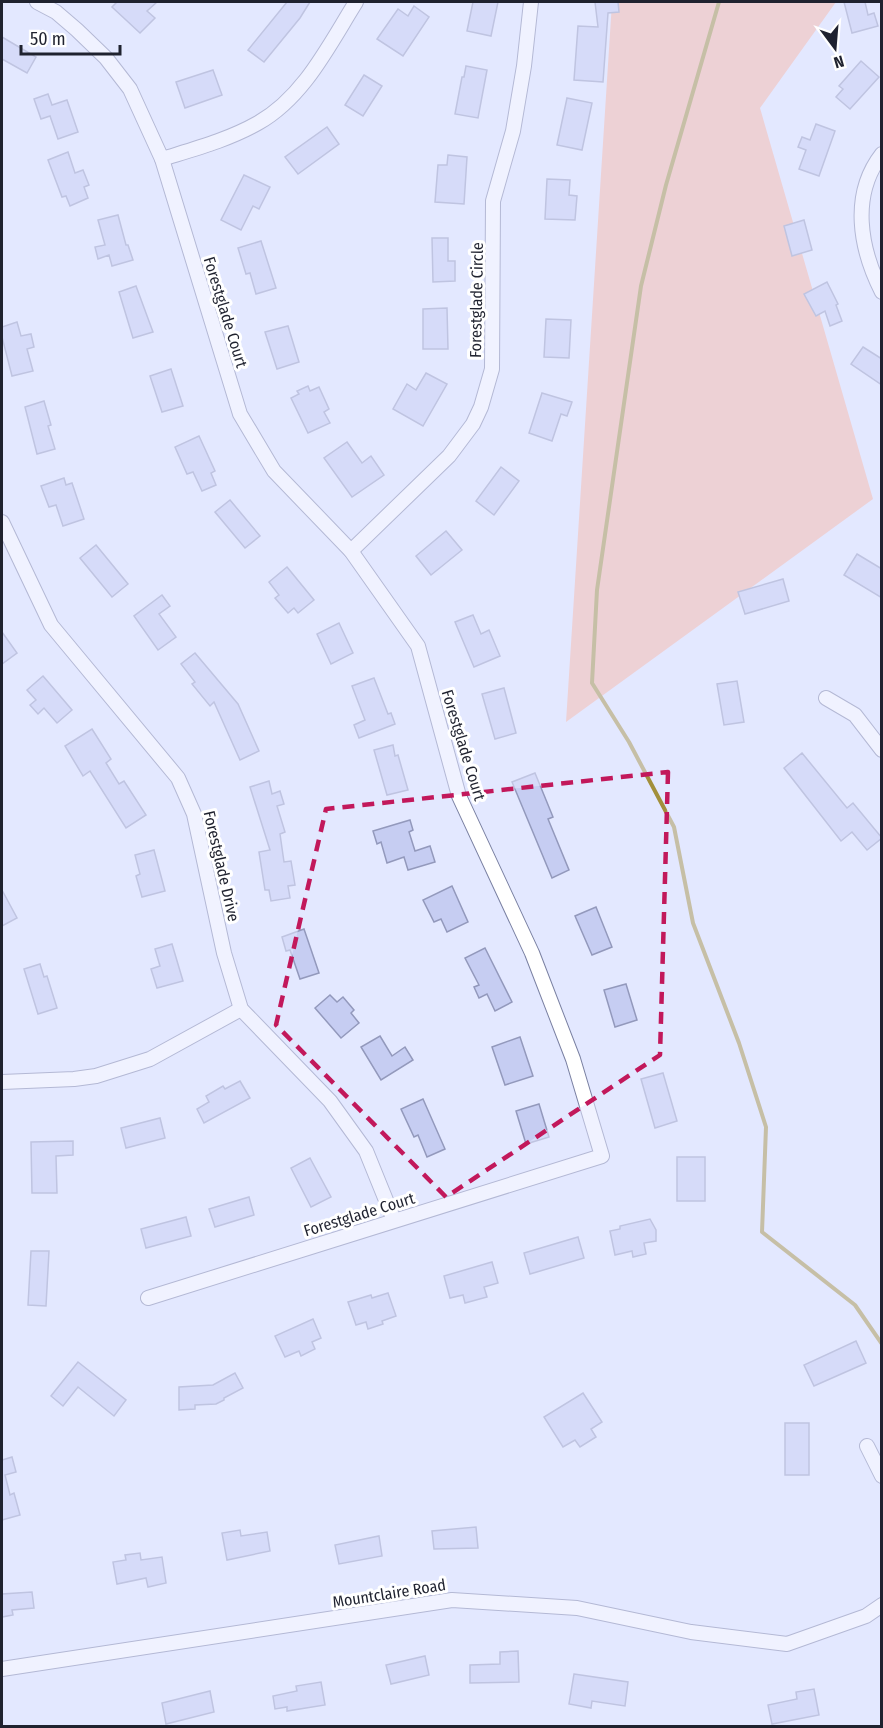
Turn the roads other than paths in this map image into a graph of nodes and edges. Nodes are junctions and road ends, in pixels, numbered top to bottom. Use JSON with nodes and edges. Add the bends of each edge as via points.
{"nodes":[{"id":1,"x":37,"y":2,"type":"edge"},
{"id":2,"x":356,"y":2,"type":"edge"},
{"id":3,"x":531,"y":2,"type":"edge"},
{"id":4,"x":59,"y":7,"type":"edge"},
{"id":5,"x":882,"y":154,"type":"edge"},
{"id":6,"x":162,"y":159,"type":"junction"},
{"id":7,"x":882,"y":292,"type":"edge"},
{"id":8,"x":2,"y":522,"type":"edge"},
{"id":9,"x":351,"y":551,"type":"junction"},
{"id":10,"x":826,"y":698,"type":"dead end"},
{"id":11,"x":882,"y":750,"type":"edge"},
{"id":12,"x":241,"y":1009,"type":"junction"},
{"id":13,"x":2,"y":1082,"type":"edge"},
{"id":14,"x":394,"y":1220,"type":"junction"},
{"id":15,"x":148,"y":1298,"type":"dead end"},
{"id":16,"x":867,"y":1446,"type":"dead end"},
{"id":17,"x":882,"y":1476,"type":"edge"},
{"id":18,"x":882,"y":1605,"type":"edge"},
{"id":19,"x":2,"y":1670,"type":"edge"}],
"edges":[{"from":1,"to":4,"type":"street","name":"Forestglade Court"},
{"from":2,"to":6,"type":"street","via":[[315,68],[289,99],[258,123]]},
{"from":3,"to":9,"type":"street","name":"Forestglade Circle","via":[[513,131],[494,201],[492,369],[482,407],[449,456]]},
{"from":4,"to":6,"type":"street","name":"Forestglade Court","via":[[130,89]]},
{"from":5,"to":7,"type":"street","via":[[863,189],[860,222],[870,269]]},
{"from":6,"to":9,"type":"street","name":"Forestglade Court","via":[[240,414],[274,471]]},
{"from":8,"to":12,"type":"street","name":"Forestglade Drive","via":[[51,625],[188,795],[224,953]]},
{"from":9,"to":14,"type":"street","name":"Forestglade Court","via":[[418,646],[459,796],[532,953],[573,1059],[602,1156]]},
{"from":10,"to":11,"type":"street","via":[[855,715]]},
{"from":12,"to":13,"type":"street","via":[[150,1059],[96,1076]]},
{"from":12,"to":14,"type":"street","name":"Forestglade Drive","via":[[330,1101],[366,1151]]},
{"from":14,"to":15,"type":"street","name":"Forestglade Court"},
{"from":16,"to":17,"type":"street"},
{"from":18,"to":19,"type":"street","name":"Mountclaire Road","via":[[866,1616],[787,1644],[691,1632],[577,1608],[452,1600]]}]}
